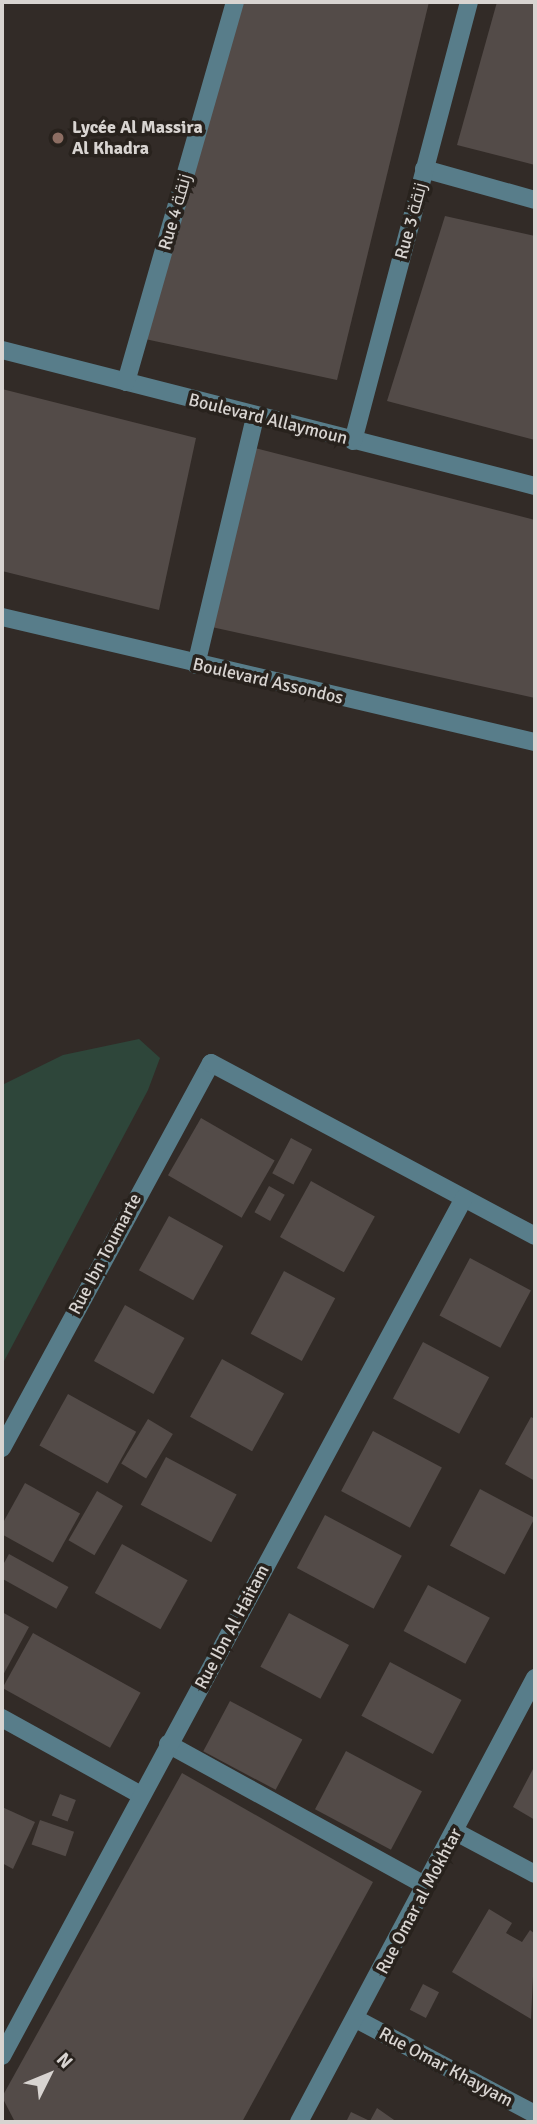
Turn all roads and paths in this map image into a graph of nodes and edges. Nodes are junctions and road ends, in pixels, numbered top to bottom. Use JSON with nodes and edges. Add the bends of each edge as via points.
{"nodes":[{"id":1,"x":235,"y":2,"type":"edge"},
{"id":2,"x":469,"y":2,"type":"edge"},
{"id":3,"x":424,"y":169,"type":"junction"},
{"id":4,"x":535,"y":200,"type":"edge"},
{"id":5,"x":2,"y":350,"type":"edge"},
{"id":6,"x":126,"y":382,"type":"junction"},
{"id":7,"x":255,"y":417,"type":"junction"},
{"id":8,"x":353,"y":441,"type":"junction"},
{"id":9,"x":535,"y":486,"type":"edge"},
{"id":10,"x":2,"y":617,"type":"edge"},
{"id":11,"x":196,"y":664,"type":"junction"},
{"id":12,"x":535,"y":742,"type":"edge"},
{"id":13,"x":464,"y":1198,"type":"junction"},
{"id":14,"x":535,"y":1236,"type":"edge"},
{"id":15,"x":2,"y":1448,"type":"edge"},
{"id":16,"x":533,"y":1686,"type":"edge"},
{"id":17,"x":2,"y":1718,"type":"edge"},
{"id":18,"x":168,"y":1744,"type":"junction"},
{"id":19,"x":139,"y":1794,"type":"junction"},
{"id":20,"x":456,"y":1832,"type":"junction"},
{"id":21,"x":535,"y":1874,"type":"edge"},
{"id":22,"x":426,"y":1885,"type":"junction"},
{"id":23,"x":356,"y":2019,"type":"junction"},
{"id":24,"x":2,"y":2056,"type":"edge"},
{"id":25,"x":535,"y":2114,"type":"edge"},
{"id":26,"x":299,"y":2122,"type":"edge"}],
"edges":[{"from":1,"to":6,"type":"street","name":"Rue 4 زنقة"},
{"from":2,"to":3,"type":"street","name":"Rue 3 زنقة"},
{"from":3,"to":4,"type":"street"},
{"from":3,"to":8,"type":"street","name":"Rue 3 زنقة"},
{"from":5,"to":6,"type":"street","name":"Boulevard Allaymoun"},
{"from":6,"to":7,"type":"street","name":"Boulevard Allaymoun"},
{"from":7,"to":8,"type":"street","name":"Boulevard Allaymoun"},
{"from":7,"to":11,"type":"street"},
{"from":8,"to":9,"type":"street","name":"Boulevard Allaymoun"},
{"from":10,"to":11,"type":"street","name":"Boulevard Assondos"},
{"from":11,"to":12,"type":"street","name":"Boulevard Assondos"},
{"from":13,"to":14,"type":"street"},
{"from":13,"to":15,"type":"street","name":"Rue Ibn Toumarte","via":[[211,1063]]},
{"from":13,"to":18,"type":"street","name":"Rue Ibn Al Haitam"},
{"from":16,"to":20,"type":"street","name":"Rue Omar al Mokhtar"},
{"from":17,"to":19,"type":"street"},
{"from":18,"to":19,"type":"street","name":"Rue Ibn Al Haitam"},
{"from":18,"to":22,"type":"street"},
{"from":19,"to":24,"type":"street","name":"Rue Ibn Al Haitam"},
{"from":20,"to":21,"type":"street"},
{"from":20,"to":22,"type":"street","name":"Rue Omar al Mokhtar"},
{"from":22,"to":23,"type":"street","name":"Rue Omar al Mokhtar"},
{"from":23,"to":25,"type":"street","name":"Rue Omar Khayyam"},
{"from":23,"to":26,"type":"street","name":"Rue Omar al Mokhtar"}]}
